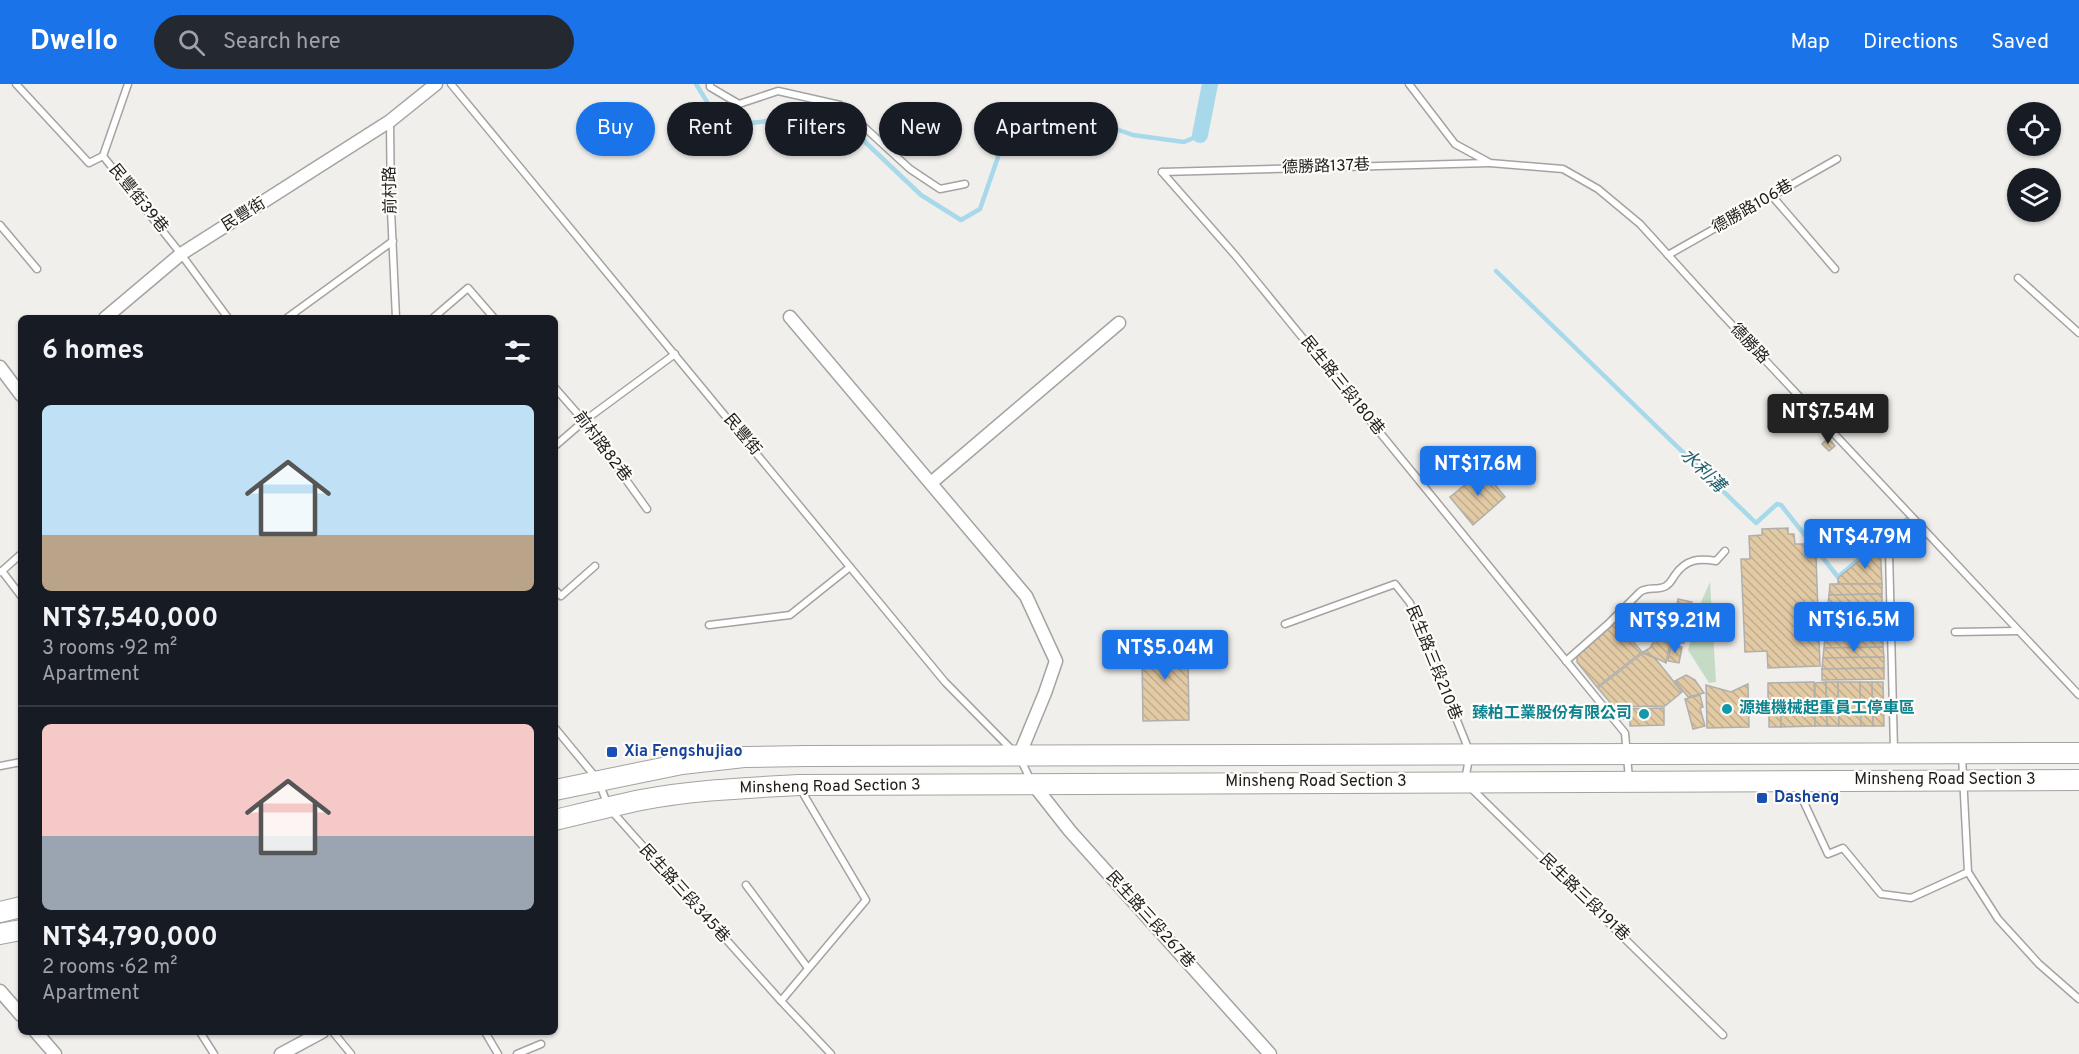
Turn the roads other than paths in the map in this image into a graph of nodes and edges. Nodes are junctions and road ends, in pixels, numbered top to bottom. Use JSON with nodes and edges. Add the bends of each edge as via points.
{"nodes":[{"id":1,"x":16,"y":84,"type":"edge"},
{"id":2,"x":128,"y":84,"type":"edge"},
{"id":3,"x":436,"y":84,"type":"edge"},
{"id":4,"x":451,"y":84,"type":"edge"},
{"id":5,"x":710,"y":84,"type":"edge"},
{"id":6,"x":1413,"y":85,"type":"edge"},
{"id":7,"x":390,"y":121,"type":"junction"},
{"id":8,"x":103,"y":156,"type":"junction"},
{"id":9,"x":1837,"y":159,"type":"dead end"},
{"id":10,"x":1490,"y":163,"type":"junction"},
{"id":11,"x":1162,"y":172,"type":"joint"},
{"id":12,"x":965,"y":184,"type":"dead end"},
{"id":13,"x":1772,"y":196,"type":"junction"},
{"id":14,"x":0,"y":225,"type":"edge"},
{"id":15,"x":393,"y":241,"type":"junction"},
{"id":16,"x":182,"y":254,"type":"junction"},
{"id":17,"x":1668,"y":255,"type":"junction"},
{"id":18,"x":36,"y":269,"type":"dead end"},
{"id":19,"x":1835,"y":269,"type":"dead end"},
{"id":20,"x":2018,"y":278,"type":"dead end"},
{"id":21,"x":109,"y":315,"type":"edge"},
{"id":22,"x":226,"y":315,"type":"edge"},
{"id":23,"x":291,"y":315,"type":"edge"},
{"id":24,"x":396,"y":315,"type":"edge"},
{"id":25,"x":436,"y":315,"type":"edge"},
{"id":26,"x":491,"y":315,"type":"edge"},
{"id":27,"x":790,"y":317,"type":"dead end"},
{"id":28,"x":1119,"y":323,"type":"dead end"},
{"id":29,"x":2079,"y":333,"type":"edge"},
{"id":30,"x":675,"y":354,"type":"junction"},
{"id":31,"x":0,"y":367,"type":"edge"},
{"id":32,"x":18,"y":389,"type":"edge"},
{"id":33,"x":558,"y":391,"type":"edge"},
{"id":34,"x":585,"y":421,"type":"junction"},
{"id":35,"x":558,"y":444,"type":"edge"},
{"id":36,"x":931,"y":483,"type":"junction"},
{"id":37,"x":647,"y":509,"type":"dead end"},
{"id":38,"x":1918,"y":524,"type":"junction"},
{"id":39,"x":1725,"y":551,"type":"dead end"},
{"id":40,"x":18,"y":557,"type":"edge"},
{"id":41,"x":594,"y":566,"type":"dead end"},
{"id":42,"x":850,"y":567,"type":"junction"},
{"id":43,"x":1,"y":572,"type":"edge"},
{"id":44,"x":18,"y":592,"type":"edge"},
{"id":45,"x":558,"y":593,"type":"edge"},
{"id":46,"x":1285,"y":624,"type":"dead end"},
{"id":47,"x":709,"y":625,"type":"dead end"},
{"id":48,"x":2018,"y":631,"type":"junction"},
{"id":49,"x":1955,"y":632,"type":"dead end"},
{"id":50,"x":1566,"y":661,"type":"junction"},
{"id":51,"x":2079,"y":695,"type":"edge"},
{"id":52,"x":558,"y":732,"type":"edge"},
{"id":53,"x":1894,"y":752,"type":"junction"},
{"id":54,"x":1962,"y":752,"type":"junction"},
{"id":55,"x":1470,"y":753,"type":"junction"},
{"id":56,"x":2079,"y":753,"type":"edge"},
{"id":57,"x":1628,"y":754,"type":"junction"},
{"id":58,"x":1018,"y":756,"type":"junction"},
{"id":59,"x":18,"y":763,"type":"edge"},
{"id":60,"x":0,"y":766,"type":"edge"},
{"id":61,"x":598,"y":780,"type":"junction"},
{"id":62,"x":1629,"y":780,"type":"junction"},
{"id":63,"x":1793,"y":780,"type":"junction"},
{"id":64,"x":1963,"y":780,"type":"junction"},
{"id":65,"x":2079,"y":780,"type":"edge"},
{"id":66,"x":1465,"y":781,"type":"junction"},
{"id":67,"x":1033,"y":784,"type":"junction"},
{"id":68,"x":798,"y":785,"type":"junction"},
{"id":69,"x":558,"y":788,"type":"edge"},
{"id":70,"x":609,"y":808,"type":"junction"},
{"id":71,"x":558,"y":819,"type":"edge"},
{"id":72,"x":1968,"y":872,"type":"junction"},
{"id":73,"x":746,"y":885,"type":"dead end"},
{"id":74,"x":18,"y":908,"type":"edge"},
{"id":75,"x":0,"y":912,"type":"edge"},
{"id":76,"x":18,"y":931,"type":"edge"},
{"id":77,"x":0,"y":934,"type":"edge"},
{"id":78,"x":808,"y":968,"type":"junction"},
{"id":79,"x":0,"y":991,"type":"edge"},
{"id":80,"x":2079,"y":999,"type":"edge"},
{"id":81,"x":780,"y":1001,"type":"junction"},
{"id":82,"x":18,"y":1012,"type":"edge"},
{"id":83,"x":39,"y":1035,"type":"edge"},
{"id":84,"x":202,"y":1035,"type":"edge"},
{"id":85,"x":316,"y":1035,"type":"edge"},
{"id":86,"x":335,"y":1035,"type":"edge"},
{"id":87,"x":487,"y":1035,"type":"edge"},
{"id":88,"x":1724,"y":1035,"type":"dead end"},
{"id":89,"x":541,"y":1044,"type":"dead end"},
{"id":90,"x":55,"y":1054,"type":"edge"},
{"id":91,"x":214,"y":1054,"type":"edge"},
{"id":92,"x":281,"y":1054,"type":"edge"},
{"id":93,"x":351,"y":1054,"type":"edge"},
{"id":94,"x":498,"y":1054,"type":"edge"},
{"id":95,"x":517,"y":1054,"type":"edge"},
{"id":96,"x":831,"y":1054,"type":"edge"},
{"id":97,"x":1270,"y":1054,"type":"edge"}],
"edges":[{"from":1,"to":8,"type":"lane","name":"民豐街39巷","via":[[89,162]]},
{"from":2,"to":8,"type":"lane"},
{"from":3,"to":7,"type":"street"},
{"from":4,"to":30,"type":"lane","name":"民豐街"},
{"from":5,"to":12,"type":"lane","via":[[739,104],[778,91],[840,105],[910,170],[940,189]]},
{"from":6,"to":10,"type":"lane","name":"德勝路","via":[[1455,144]]},
{"from":7,"to":15,"type":"lane","name":"前村路"},
{"from":7,"to":16,"type":"street","name":"民豐街"},
{"from":8,"to":16,"type":"lane","name":"民豐街39巷"},
{"from":9,"to":13,"type":"lane","name":"德勝路106巷"},
{"from":10,"to":11,"type":"lane","name":"德勝路137巷"},
{"from":10,"to":17,"type":"lane","name":"德勝路","via":[[1563,169],[1598,189],[1640,224]]},
{"from":11,"to":50,"type":"lane","name":"民生路三段180巷","via":[[1235,255]]},
{"from":13,"to":17,"type":"lane","name":"德勝路106巷"},
{"from":13,"to":19,"type":"lane"},
{"from":14,"to":18,"type":"lane"},
{"from":15,"to":23,"type":"lane"},
{"from":15,"to":24,"type":"lane","name":"前村路"},
{"from":16,"to":21,"type":"street","name":"民豐街"},
{"from":16,"to":22,"type":"lane","name":"民豐街39巷"},
{"from":17,"to":38,"type":"lane","name":"德勝路"},
{"from":20,"to":29,"type":"lane"},
{"from":25,"to":26,"type":"lane","via":[[468,288]]},
{"from":27,"to":36,"type":"street"},
{"from":28,"to":36,"type":"street"},
{"from":30,"to":34,"type":"lane"},
{"from":30,"to":42,"type":"lane","name":"民豐街"},
{"from":31,"to":32,"type":"street"},
{"from":33,"to":34,"type":"lane","name":"前村路82巷"},
{"from":34,"to":35,"type":"lane"},
{"from":34,"to":37,"type":"lane","name":"前村路82巷"},
{"from":36,"to":58,"type":"street","via":[[1026,596],[1056,661]]},
{"from":38,"to":48,"type":"lane","name":"德勝路"},
{"from":38,"to":53,"type":"lane","via":[[1889,551]]},
{"from":39,"to":50,"type":"lane","via":[[1716,561],[1692,560],[1664,587],[1645,588]]},
{"from":40,"to":43,"type":"lane"},
{"from":41,"to":45,"type":"lane","via":[[561,596]]},
{"from":42,"to":47,"type":"lane","via":[[790,615]]},
{"from":42,"to":58,"type":"lane","name":"民豐街","via":[[945,682]]},
{"from":43,"to":44,"type":"lane"},
{"from":46,"to":55,"type":"lane","name":"民生路三段210巷","via":[[1395,584],[1410,603]]},
{"from":48,"to":49,"type":"lane"},
{"from":48,"to":51,"type":"lane","name":"德勝路"},
{"from":50,"to":57,"type":"lane","name":"民生路三段180巷","via":[[1625,733]]},
{"from":52,"to":61,"type":"lane"},
{"from":53,"to":54,"type":"main road","name":"Minsheng Road Section 3"},
{"from":53,"to":57,"type":"main road","name":"Minsheng Road Section 3"},
{"from":54,"to":56,"type":"main road","name":"Minsheng Road Section 3"},
{"from":54,"to":64,"type":"lane"},
{"from":55,"to":57,"type":"main road","name":"Minsheng Road Section 3"},
{"from":55,"to":58,"type":"main road","name":"Minsheng Road Section 3"},
{"from":55,"to":66,"type":"lane"},
{"from":57,"to":62,"type":"lane","name":"民生路三段180巷"},
{"from":58,"to":61,"type":"main road","name":"Minsheng Road Section 3","via":[[744,757]]},
{"from":58,"to":67,"type":"lane","name":"民豐街"},
{"from":59,"to":60,"type":"lane"},
{"from":61,"to":69,"type":"main road","name":"Minsheng Road Section 3"},
{"from":61,"to":70,"type":"lane","name":"民生路三段345巷"},
{"from":62,"to":63,"type":"main road","name":"Minsheng Road Section 3"},
{"from":62,"to":66,"type":"main road","name":"Minsheng Road Section 3"},
{"from":63,"to":64,"type":"main road","name":"Minsheng Road Section 3"},
{"from":63,"to":72,"type":"lane","via":[[1828,854],[1843,848],[1881,894],[1911,898]]},
{"from":64,"to":65,"type":"main road","name":"Minsheng Road Section 3"},
{"from":64,"to":72,"type":"lane"},
{"from":66,"to":67,"type":"main road","name":"Minsheng Road Section 3"},
{"from":66,"to":88,"type":"lane","name":"民生路三段191巷"},
{"from":67,"to":68,"type":"main road","name":"Minsheng Road Section 3"},
{"from":67,"to":97,"type":"street","name":"民生路三段267巷","via":[[1070,831]]},
{"from":68,"to":70,"type":"main road","name":"Minsheng Road Section 3","via":[[685,794]]},
{"from":68,"to":78,"type":"lane","via":[[866,900]]},
{"from":70,"to":71,"type":"main road","name":"Minsheng Road Section 3"},
{"from":70,"to":81,"type":"lane","name":"民生路三段345巷"},
{"from":72,"to":80,"type":"lane","via":[[1998,919],[2039,964]]},
{"from":73,"to":78,"type":"lane"},
{"from":74,"to":75,"type":"main road"},
{"from":76,"to":77,"type":"main road"},
{"from":78,"to":81,"type":"lane"},
{"from":79,"to":82,"type":"street"},
{"from":81,"to":96,"type":"lane","name":"民生路三段345巷"},
{"from":83,"to":90,"type":"street"},
{"from":84,"to":91,"type":"lane"},
{"from":85,"to":92,"type":"street"},
{"from":86,"to":93,"type":"lane"},
{"from":87,"to":94,"type":"lane"},
{"from":89,"to":95,"type":"lane"}]}
